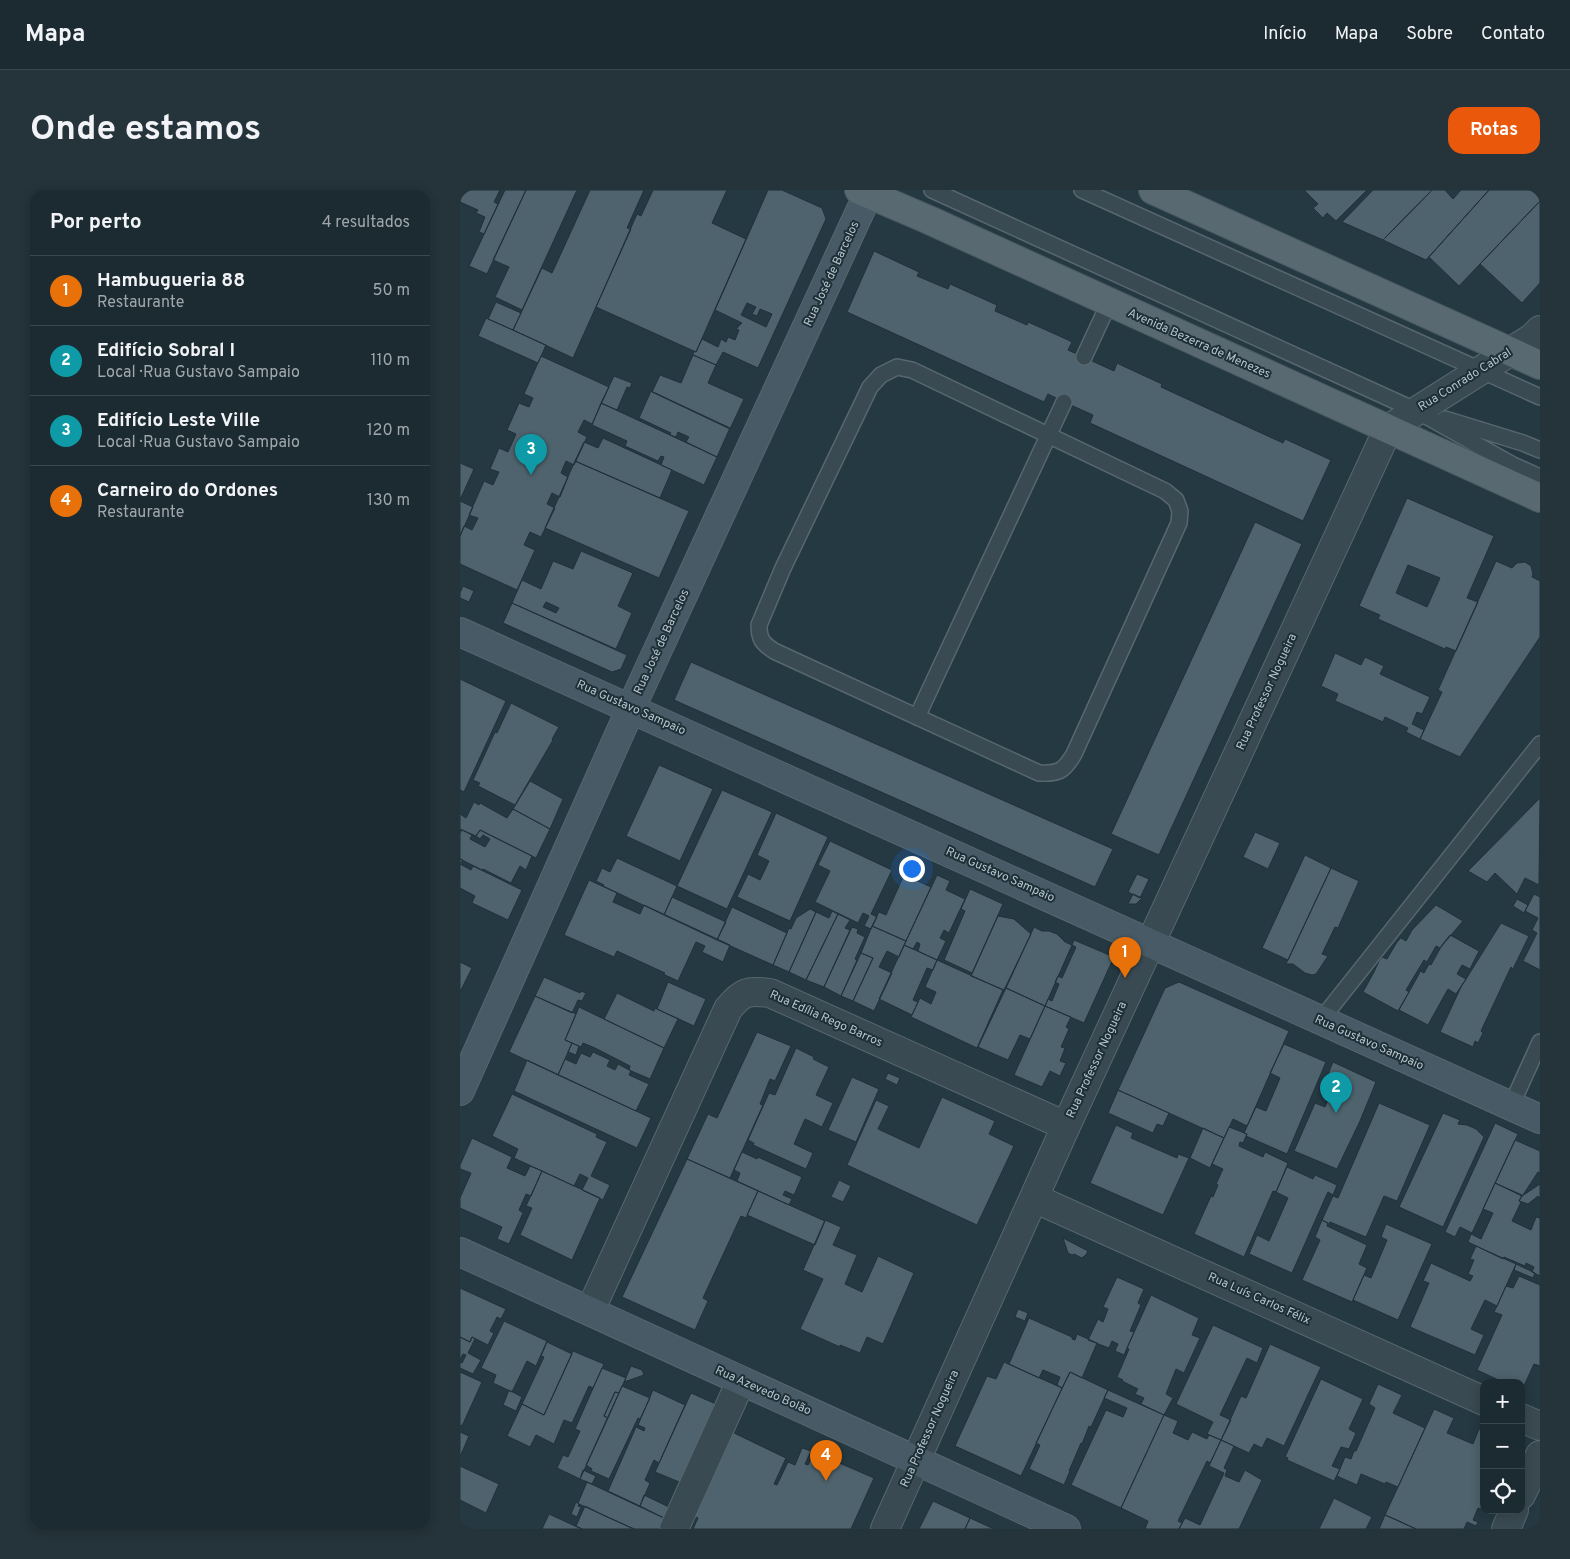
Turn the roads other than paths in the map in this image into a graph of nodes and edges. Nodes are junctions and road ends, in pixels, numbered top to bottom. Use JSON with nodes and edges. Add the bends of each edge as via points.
{"nodes":[{"id":1,"x":932,"y":190,"type":"edge"},
{"id":2,"x":1082,"y":190,"type":"edge"},
{"id":3,"x":1153,"y":190,"type":"edge"},
{"id":4,"x":864,"y":192,"type":"edge"},
{"id":5,"x":1109,"y":303,"type":"junction"},
{"id":6,"x":1540,"y":330,"type":"edge"},
{"id":7,"x":1510,"y":351,"type":"junction"},
{"id":8,"x":1084,"y":357,"type":"dead end"},
{"id":9,"x":1540,"y":365,"type":"edge"},
{"id":10,"x":1481,"y":370,"type":"junction"},
{"id":11,"x":1540,"y":397,"type":"edge"},
{"id":12,"x":1064,"y":402,"type":"dead end"},
{"id":13,"x":1417,"y":411,"type":"junction"},
{"id":14,"x":1388,"y":429,"type":"junction"},
{"id":15,"x":1048,"y":435,"type":"junction"},
{"id":16,"x":1540,"y":450,"type":"edge"},
{"id":17,"x":1540,"y":477,"type":"edge"},
{"id":18,"x":1540,"y":498,"type":"edge"},
{"id":19,"x":460,"y":632,"type":"edge"},
{"id":20,"x":631,"y":708,"type":"junction"},
{"id":21,"x":917,"y":717,"type":"junction"},
{"id":22,"x":1540,"y":744,"type":"edge"},
{"id":23,"x":1152,"y":944,"type":"junction"},
{"id":24,"x":1320,"y":1021,"type":"junction"},
{"id":25,"x":1540,"y":1042,"type":"edge"},
{"id":26,"x":460,"y":1091,"type":"edge"},
{"id":27,"x":1511,"y":1106,"type":"junction"},
{"id":28,"x":1540,"y":1119,"type":"edge"},
{"id":29,"x":1066,"y":1126,"type":"junction"},
{"id":30,"x":1034,"y":1198,"type":"junction"},
{"id":31,"x":460,"y":1252,"type":"edge"},
{"id":32,"x":590,"y":1311,"type":"junction"},
{"id":33,"x":741,"y":1382,"type":"junction"},
{"id":34,"x":1480,"y":1399,"type":"edge"},
{"id":35,"x":1525,"y":1420,"type":"edge"},
{"id":36,"x":1540,"y":1426,"type":"edge"},
{"id":37,"x":1540,"y":1455,"type":"edge"},
{"id":38,"x":916,"y":1460,"type":"junction"},
{"id":39,"x":1525,"y":1487,"type":"edge"},
{"id":40,"x":1512,"y":1514,"type":"edge"},
{"id":41,"x":674,"y":1529,"type":"edge"},
{"id":42,"x":885,"y":1529,"type":"edge"},
{"id":43,"x":1066,"y":1529,"type":"edge"},
{"id":44,"x":1506,"y":1529,"type":"edge"}],
"edges":[{"from":1,"to":13,"type":"lane"},
{"from":2,"to":10,"type":"lane"},
{"from":3,"to":7,"type":"main road"},
{"from":4,"to":5,"type":"main road","name":"Avenida Bezerra de Menezes"},
{"from":4,"to":20,"type":"street","name":"Rua José de Barcelos"},
{"from":5,"to":8,"type":"lane"},
{"from":5,"to":14,"type":"main road","name":"Avenida Bezerra de Menezes"},
{"from":6,"to":7,"type":"street","name":"Rua Conrado Cabral"},
{"from":7,"to":9,"type":"main road"},
{"from":7,"to":10,"type":"street","name":"Rua Conrado Cabral"},
{"from":10,"to":11,"type":"lane"},
{"from":10,"to":13,"type":"street","name":"Rua Conrado Cabral"},
{"from":12,"to":15,"type":"lane"},
{"from":13,"to":14,"type":"street","name":"Rua Conrado Cabral"},
{"from":13,"to":16,"type":"lane"},
{"from":13,"to":17,"type":"lane"},
{"from":14,"to":18,"type":"main road","name":"Avenida Bezerra de Menezes"},
{"from":14,"to":23,"type":"street","name":"Rua Professor Nogueira"},
{"from":15,"to":21,"type":"lane"},
{"from":15,"to":21,"type":"lane","via":[[1165,491],[1176,500],[1180,511],[1179,522],[1074,754],[1066,767],[1054,774],[1040,773]]},
{"from":15,"to":21,"type":"lane","via":[[912,370],[897,367],[881,375],[870,387],[784,568],[759,625],[763,643]]},
{"from":19,"to":20,"type":"street","name":"Rua Gustavo Sampaio"},
{"from":20,"to":23,"type":"street","name":"Rua Gustavo Sampaio"},
{"from":20,"to":26,"type":"street","name":"Rua José de Barcelos"},
{"from":22,"to":24,"type":"lane"},
{"from":23,"to":24,"type":"street","name":"Rua Gustavo Sampaio"},
{"from":23,"to":29,"type":"street","name":"Rua Professor Nogueira"},
{"from":24,"to":27,"type":"street","name":"Rua Gustavo Sampaio"},
{"from":25,"to":27,"type":"lane"},
{"from":27,"to":28,"type":"street","name":"Rua Gustavo Sampaio"},
{"from":29,"to":30,"type":"street","name":"Rua Professor Nogueira"},
{"from":29,"to":32,"type":"street","name":"Rua Edília Rego Barros","via":[[770,993],[754,991],[738,996],[728,1009]]},
{"from":30,"to":34,"type":"street","name":"Rua Luís Carlos Félix"},
{"from":30,"to":38,"type":"street","name":"Rua Professor Nogueira"},
{"from":31,"to":32,"type":"street","name":"Rua Azevedo Bolão"},
{"from":32,"to":33,"type":"street","name":"Rua Azevedo Bolão"},
{"from":33,"to":38,"type":"street","name":"Rua Azevedo Bolão"},
{"from":33,"to":41,"type":"street"},
{"from":35,"to":36,"type":"street"},
{"from":37,"to":39,"type":"street"},
{"from":38,"to":42,"type":"street","name":"Rua Professor Nogueira"},
{"from":38,"to":43,"type":"street","name":"Rua Azevedo Bolão"},
{"from":40,"to":44,"type":"street"}]}
